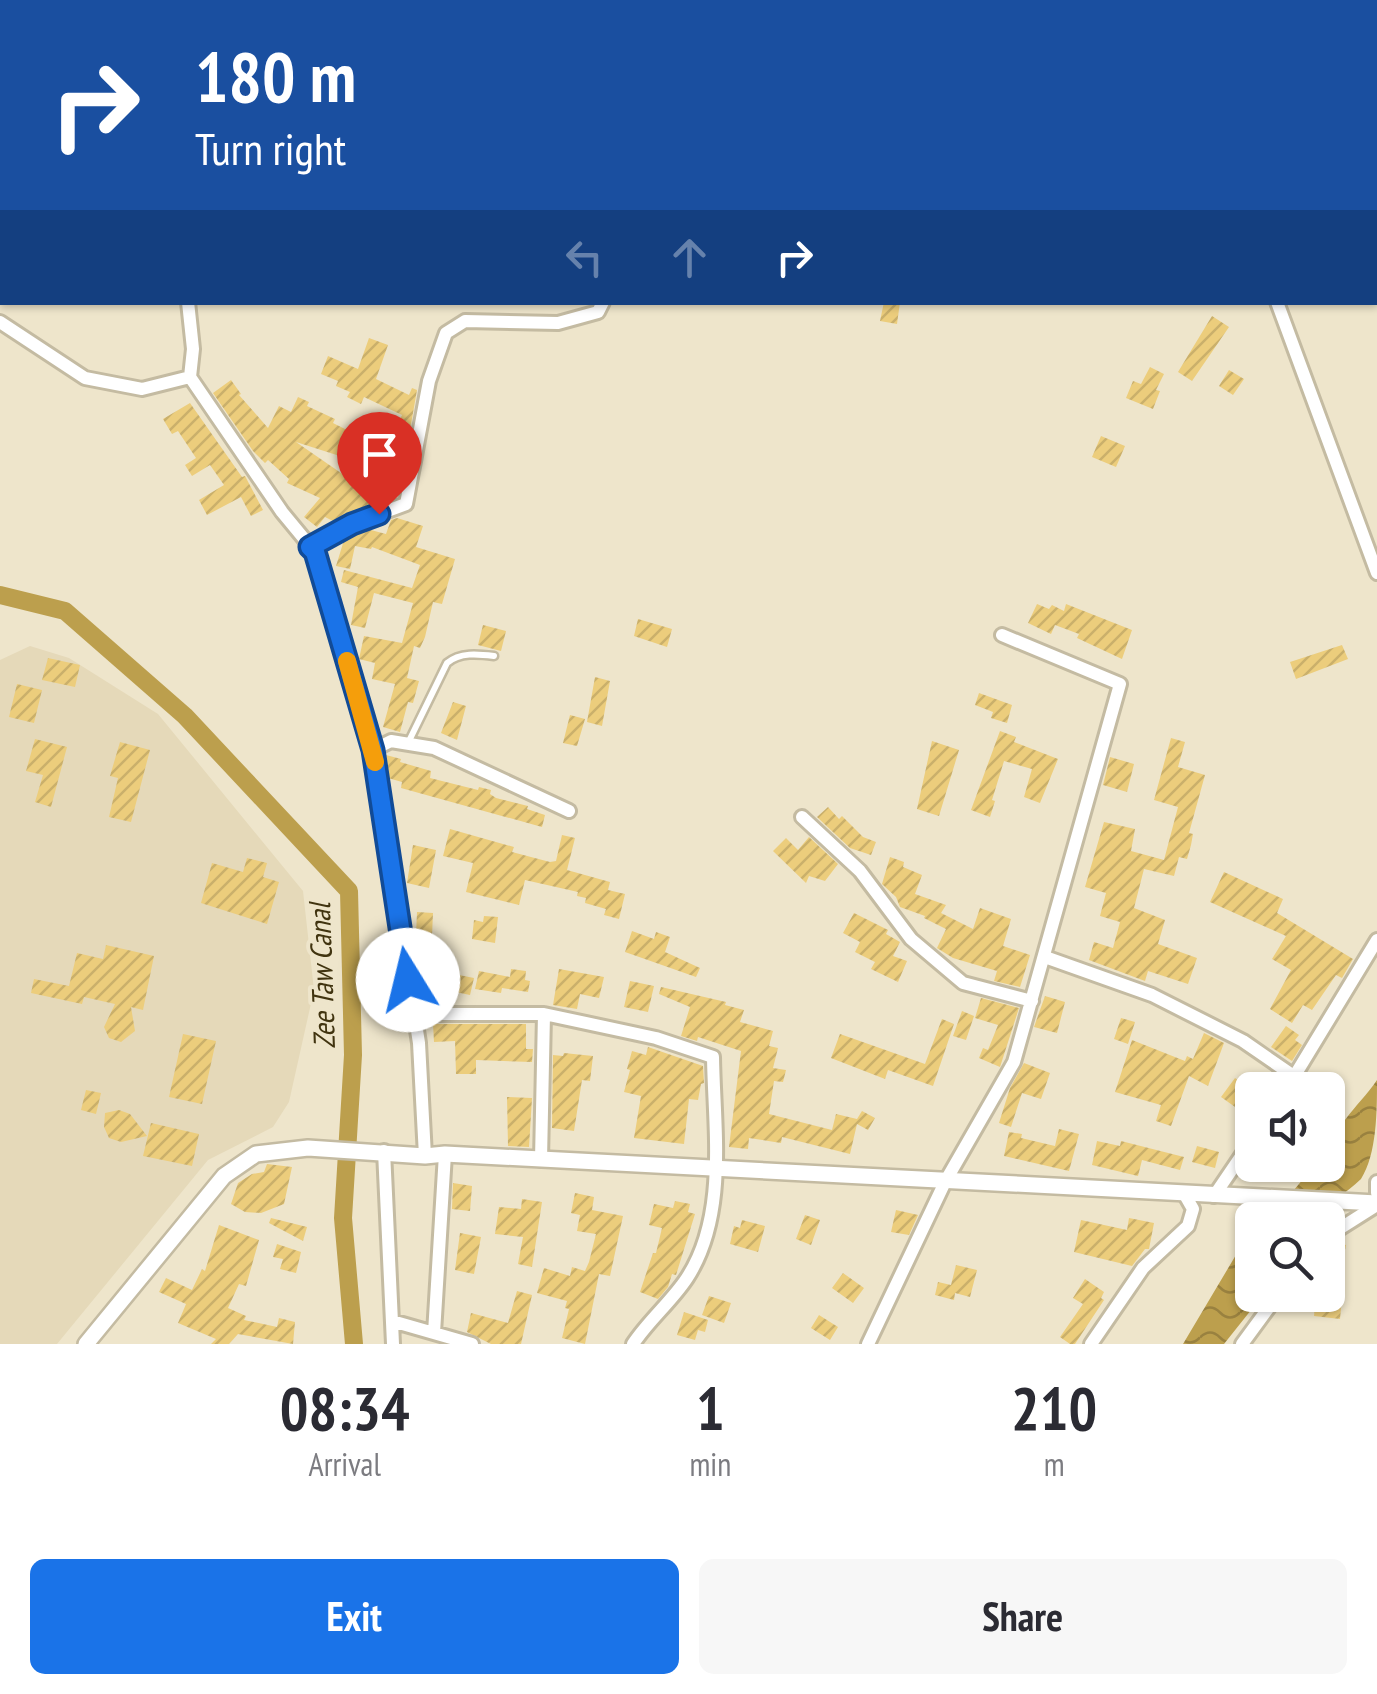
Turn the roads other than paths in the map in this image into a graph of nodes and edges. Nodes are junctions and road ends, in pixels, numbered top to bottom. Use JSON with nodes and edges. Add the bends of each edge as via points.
{"nodes":[{"id":1,"x":188,"y":305,"type":"edge"},
{"id":2,"x":601,"y":305,"type":"edge"},
{"id":3,"x":1278,"y":305,"type":"edge"},
{"id":4,"x":0,"y":322,"type":"edge"},
{"id":5,"x":190,"y":377,"type":"junction"},
{"id":6,"x":310,"y":547,"type":"junction"},
{"id":7,"x":1377,"y":573,"type":"edge"},
{"id":8,"x":1002,"y":634,"type":"dead end"},
{"id":9,"x":494,"y":656,"type":"dead end"},
{"id":10,"x":408,"y":744,"type":"junction"},
{"id":11,"x":373,"y":750,"type":"junction"},
{"id":12,"x":568,"y":811,"type":"dead end"},
{"id":13,"x":802,"y":817,"type":"dead end"},
{"id":14,"x":1377,"y":940,"type":"edge"},
{"id":15,"x":1045,"y":957,"type":"junction"},
{"id":16,"x":1032,"y":1000,"type":"junction"},
{"id":17,"x":413,"y":1014,"type":"junction"},
{"id":18,"x":544,"y":1014,"type":"junction"},
{"id":19,"x":1288,"y":1072,"type":"edge"},
{"id":20,"x":1298,"y":1072,"type":"edge"},
{"id":21,"x":384,"y":1151,"type":"junction"},
{"id":22,"x":445,"y":1154,"type":"junction"},
{"id":23,"x":425,"y":1156,"type":"junction"},
{"id":24,"x":540,"y":1160,"type":"junction"},
{"id":25,"x":1235,"y":1165,"type":"edge"},
{"id":26,"x":715,"y":1169,"type":"junction"},
{"id":27,"x":945,"y":1182,"type":"junction"},
{"id":28,"x":1377,"y":1182,"type":"edge"},
{"id":29,"x":1377,"y":1193,"type":"edge"},
{"id":30,"x":1185,"y":1194,"type":"junction"},
{"id":31,"x":1214,"y":1196,"type":"junction"},
{"id":32,"x":1377,"y":1204,"type":"edge"},
{"id":33,"x":1345,"y":1225,"type":"edge"},
{"id":34,"x":1266,"y":1312,"type":"edge"},
{"id":35,"x":392,"y":1321,"type":"junction"},
{"id":36,"x":434,"y":1332,"type":"junction"},
{"id":37,"x":1245,"y":1342,"type":"edge"},
{"id":38,"x":86,"y":1344,"type":"edge"},
{"id":39,"x":393,"y":1344,"type":"edge"},
{"id":40,"x":472,"y":1344,"type":"edge"},
{"id":41,"x":633,"y":1344,"type":"edge"},
{"id":42,"x":868,"y":1344,"type":"edge"},
{"id":43,"x":1091,"y":1344,"type":"edge"}],
"edges":[{"from":1,"to":5,"type":"street"},
{"from":2,"to":6,"type":"street","via":[[598,312],[558,324],[465,322],[446,332],[406,504]]},
{"from":3,"to":7,"type":"street"},
{"from":4,"to":5,"type":"street","via":[[85,378],[142,389]]},
{"from":5,"to":6,"type":"street"},
{"from":6,"to":11,"type":"street"},
{"from":8,"to":15,"type":"street","via":[[1120,684]]},
{"from":9,"to":10,"type":"lane","via":[[447,663]]},
{"from":10,"to":11,"type":"street","via":[[391,741]]},
{"from":10,"to":12,"type":"street","via":[[434,748]]},
{"from":11,"to":17,"type":"street"},
{"from":13,"to":16,"type":"street","via":[[860,870],[911,939],[963,983]]},
{"from":14,"to":20,"type":"street"},
{"from":15,"to":16,"type":"street"},
{"from":15,"to":19,"type":"street","via":[[1152,995]]},
{"from":16,"to":27,"type":"street","via":[[1014,1062]]},
{"from":17,"to":18,"type":"street"},
{"from":17,"to":23,"type":"street"},
{"from":18,"to":24,"type":"street"},
{"from":18,"to":26,"type":"street","via":[[713,1056]]},
{"from":21,"to":23,"type":"street"},
{"from":21,"to":35,"type":"street"},
{"from":21,"to":38,"type":"street","via":[[256,1154],[224,1176]]},
{"from":22,"to":23,"type":"street"},
{"from":22,"to":24,"type":"street"},
{"from":22,"to":36,"type":"street"},
{"from":24,"to":26,"type":"street"},
{"from":25,"to":31,"type":"street"},
{"from":26,"to":27,"type":"street"},
{"from":26,"to":41,"type":"street","via":[[708,1238],[688,1277]]},
{"from":27,"to":30,"type":"street"},
{"from":27,"to":42,"type":"street"},
{"from":28,"to":29,"type":"street"},
{"from":30,"to":31,"type":"street"},
{"from":30,"to":43,"type":"street","via":[[1194,1209],[1188,1226],[1142,1268]]},
{"from":31,"to":32,"type":"street"},
{"from":32,"to":33,"type":"street"},
{"from":34,"to":37,"type":"street"},
{"from":35,"to":36,"type":"street"},
{"from":35,"to":39,"type":"street"},
{"from":36,"to":40,"type":"street"}]}
